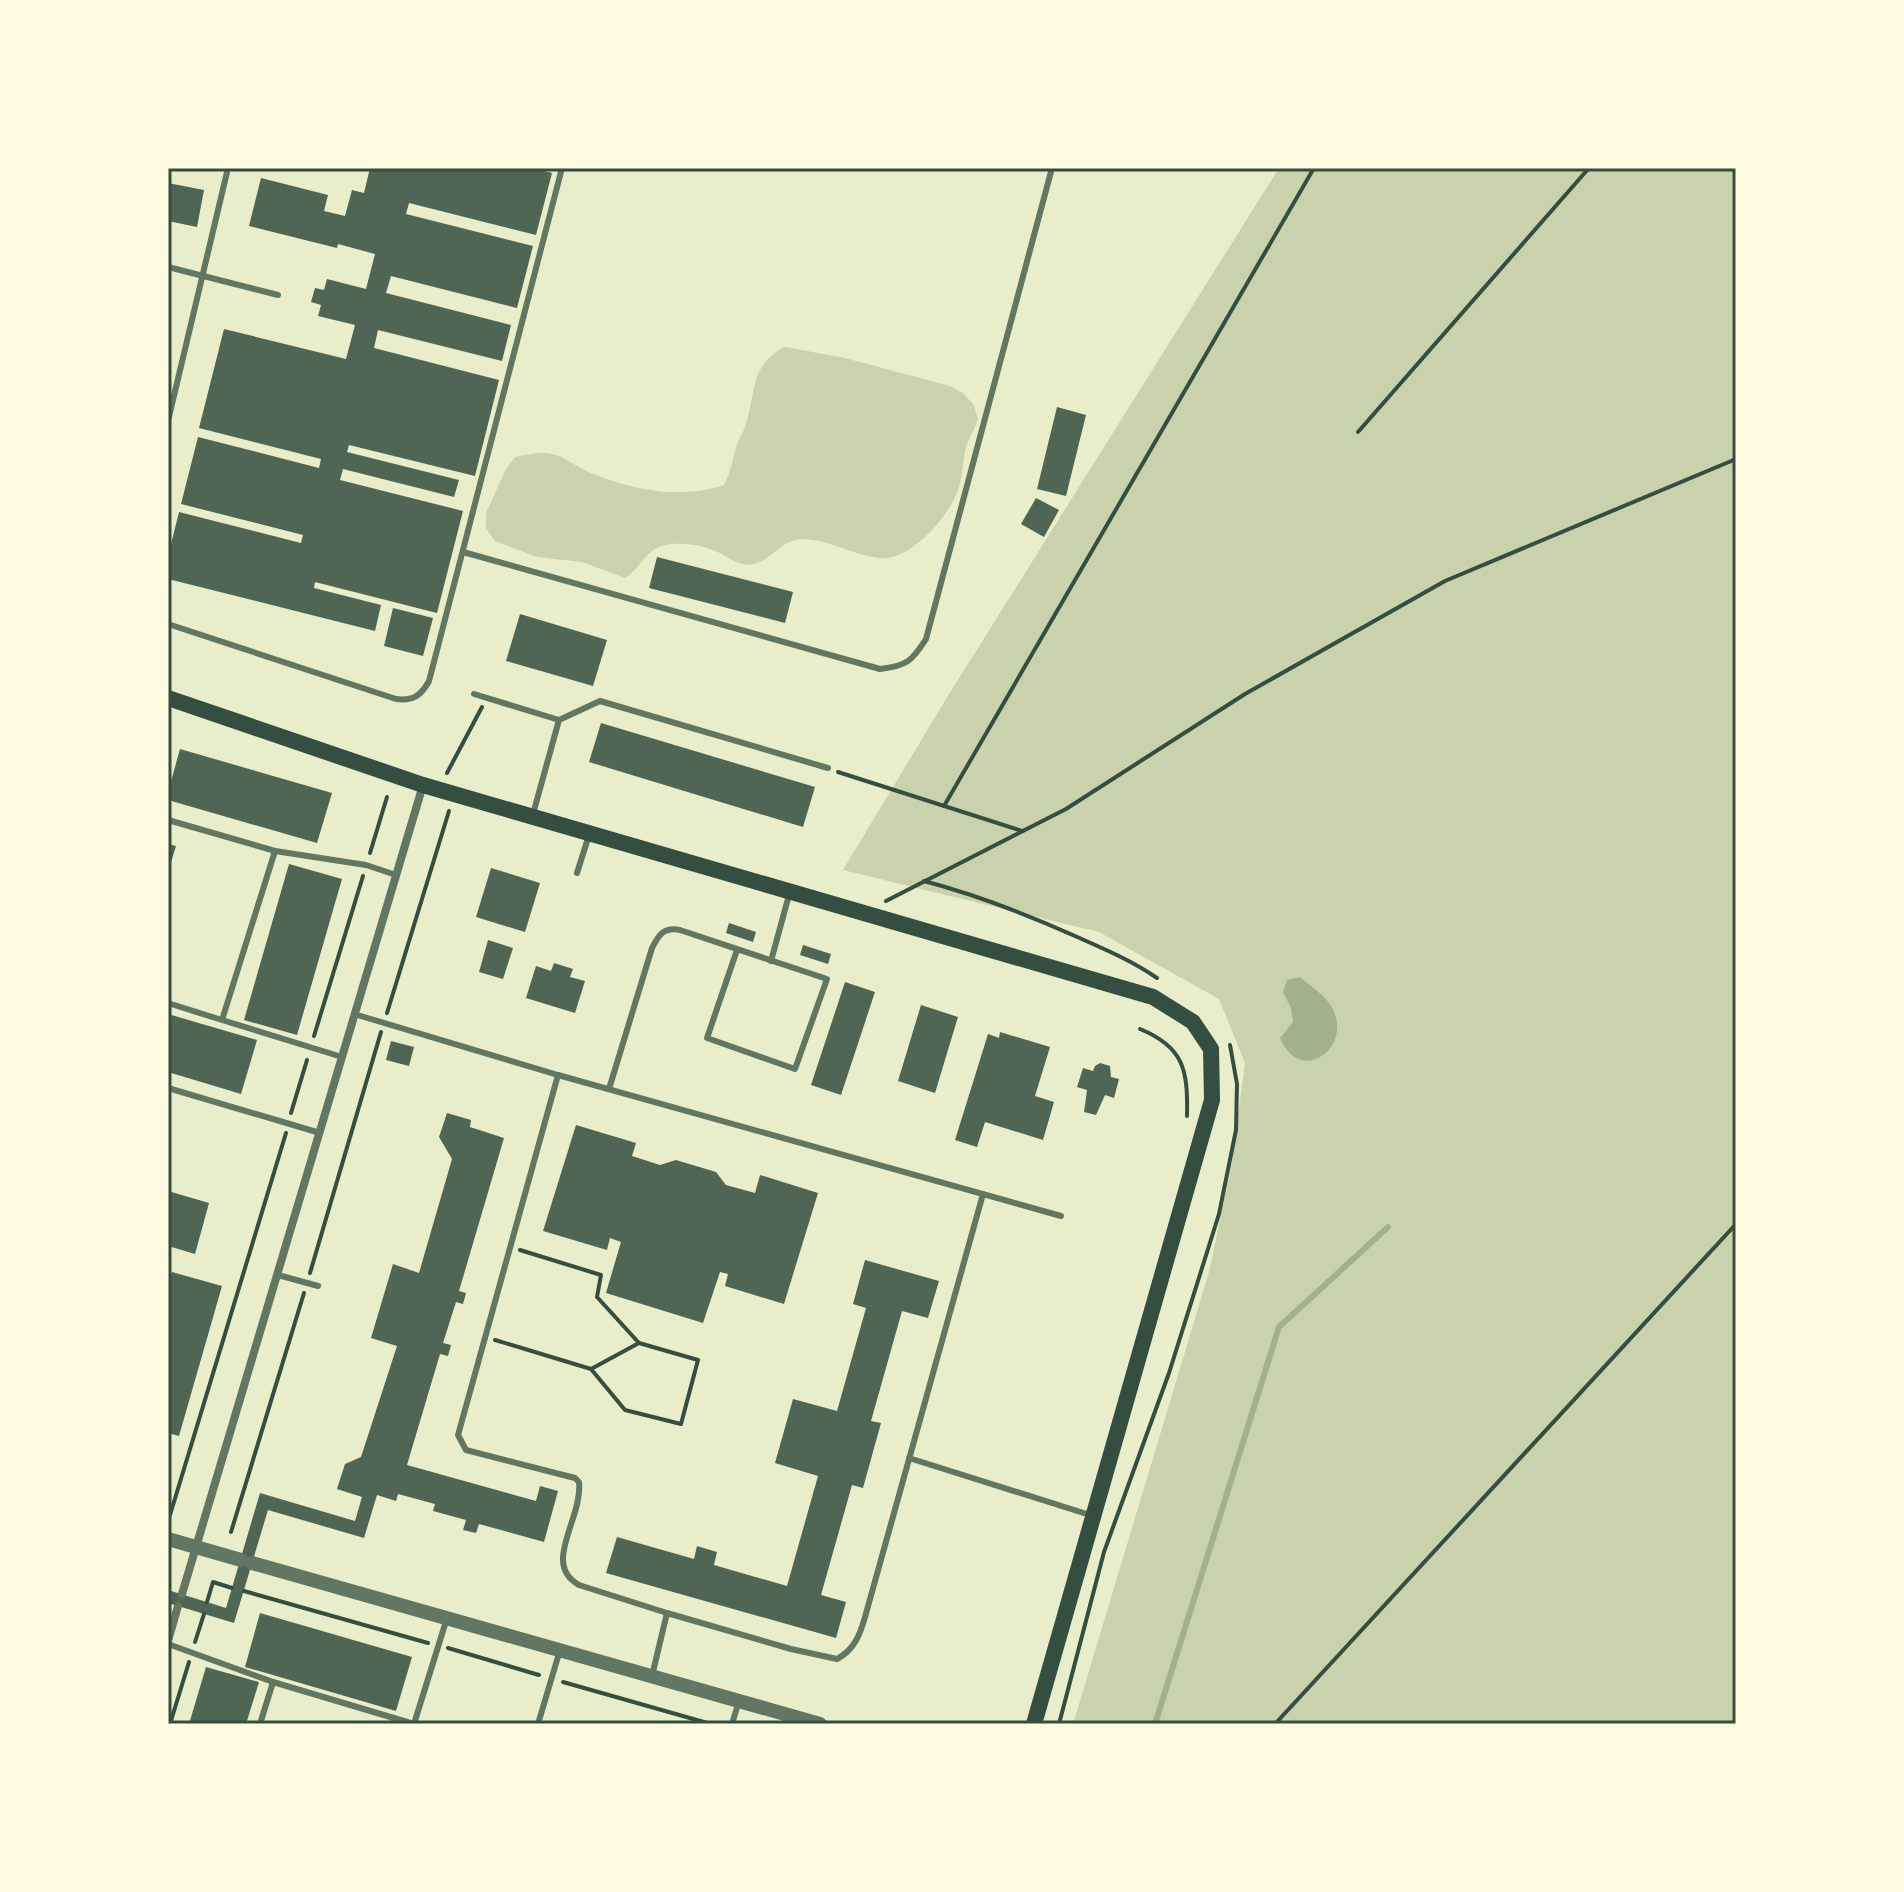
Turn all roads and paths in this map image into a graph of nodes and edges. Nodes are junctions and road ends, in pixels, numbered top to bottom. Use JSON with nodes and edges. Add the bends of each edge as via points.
{"nodes":[{"id":1,"x":228,"y":168,"type":"edge"},
{"id":2,"x":562,"y":168,"type":"edge"},
{"id":3,"x":1052,"y":168,"type":"edge"},
{"id":4,"x":1314,"y":168,"type":"edge"},
{"id":5,"x":1589,"y":168,"type":"edge"},
{"id":6,"x":168,"y":267,"type":"edge"},
{"id":7,"x":203,"y":276,"type":"junction"},
{"id":8,"x":278,"y":295,"type":"dead end"},
{"id":9,"x":168,"y":421,"type":"edge"},
{"id":10,"x":1358,"y":432,"type":"dead end"},
{"id":11,"x":1736,"y":459,"type":"edge"},
{"id":12,"x":463,"y":552,"type":"junction"},
{"id":13,"x":168,"y":624,"type":"edge"},
{"id":14,"x":474,"y":694,"type":"dead end"},
{"id":15,"x":486,"y":698,"type":"junction"},
{"id":16,"x":170,"y":704,"type":"edge"},
{"id":17,"x":559,"y":720,"type":"junction"},
{"id":18,"x":828,"y":768,"type":"joint"},
{"id":19,"x":446,"y":776,"type":"dead end"},
{"id":20,"x":423,"y":785,"type":"junction"},
{"id":21,"x":387,"y":797,"type":"dead end"},
{"id":22,"x":451,"y":804,"type":"dead end"},
{"id":23,"x":944,"y":806,"type":"junction"},
{"id":24,"x":532,"y":817,"type":"junction"},
{"id":25,"x":168,"y":820,"type":"edge"},
{"id":26,"x":1022,"y":831,"type":"junction"},
{"id":27,"x":589,"y":834,"type":"junction"},
{"id":28,"x":275,"y":851,"type":"junction"},
{"id":29,"x":366,"y":865,"type":"junction"},
{"id":30,"x":577,"y":873,"type":"dead end"},
{"id":31,"x":396,"y":875,"type":"junction"},
{"id":32,"x":924,"y":881,"type":"junction"},
{"id":33,"x":789,"y":894,"type":"junction"},
{"id":34,"x":884,"y":902,"type":"dead end"},
{"id":35,"x":737,"y":950,"type":"junction"},
{"id":36,"x":771,"y":961,"type":"junction"},
{"id":37,"x":1160,"y":980,"type":"dead end"},
{"id":38,"x":168,"y":1003,"type":"edge"},
{"id":39,"x":354,"y":1014,"type":"junction"},
{"id":40,"x":222,"y":1020,"type":"junction"},
{"id":41,"x":384,"y":1022,"type":"junction"},
{"id":42,"x":1140,"y":1029,"type":"dead end"},
{"id":43,"x":1225,"y":1037,"type":"dead end"},
{"id":44,"x":311,"y":1047,"type":"junction"},
{"id":45,"x":342,"y":1057,"type":"junction"},
{"id":46,"x":558,"y":1075,"type":"junction"},
{"id":47,"x":168,"y":1088,"type":"edge"},
{"id":48,"x":609,"y":1089,"type":"junction"},
{"id":49,"x":288,"y":1123,"type":"junction"},
{"id":50,"x":1187,"y":1126,"type":"dead end"},
{"id":51,"x":320,"y":1133,"type":"junction"},
{"id":52,"x":983,"y":1194,"type":"junction"},
{"id":53,"x":1061,"y":1216,"type":"dead end"},
{"id":54,"x":1736,"y":1224,"type":"edge"},
{"id":55,"x":510,"y":1246,"type":"junction"},
{"id":56,"x":278,"y":1275,"type":"junction"},
{"id":57,"x":307,"y":1283,"type":"junction"},
{"id":58,"x":318,"y":1286,"type":"dead end"},
{"id":59,"x":485,"y":1337,"type":"junction"},
{"id":60,"x":639,"y":1343,"type":"junction"},
{"id":61,"x":591,"y":1369,"type":"junction"},
{"id":62,"x":909,"y":1458,"type":"junction"},
{"id":63,"x":170,"y":1515,"type":"dead end"},
{"id":64,"x":1094,"y":1516,"type":"junction"},
{"id":65,"x":231,"y":1532,"type":"dead end"},
{"id":66,"x":168,"y":1539,"type":"edge"},
{"id":67,"x":196,"y":1547,"type":"junction"},
{"id":68,"x":232,"y":1588,"type":"dead end"},
{"id":69,"x":244,"y":1591,"type":"dead end"},
{"id":70,"x":182,"y":1594,"type":"dead end"},
{"id":71,"x":207,"y":1602,"type":"dead end"},
{"id":72,"x":178,"y":1606,"type":"dead end"},
{"id":73,"x":667,"y":1613,"type":"junction"},
{"id":74,"x":204,"y":1614,"type":"dead end"},
{"id":75,"x":447,"y":1618,"type":"junction"},
{"id":76,"x":168,"y":1643,"type":"edge"},
{"id":77,"x":437,"y":1645,"type":"junction"},
{"id":78,"x":560,"y":1650,"type":"junction"},
{"id":79,"x":192,"y":1651,"type":"junction"},
{"id":80,"x":652,"y":1676,"type":"junction"},
{"id":81,"x":552,"y":1678,"type":"junction"},
{"id":82,"x":273,"y":1682,"type":"junction"},
{"id":83,"x":739,"y":1701,"type":"junction"},
{"id":84,"x":170,"y":1724,"type":"edge"},
{"id":85,"x":260,"y":1724,"type":"edge"},
{"id":86,"x":414,"y":1724,"type":"edge"},
{"id":87,"x":538,"y":1724,"type":"edge"},
{"id":88,"x":711,"y":1724,"type":"edge"},
{"id":89,"x":732,"y":1724,"type":"edge"},
{"id":90,"x":820,"y":1724,"type":"edge"},
{"id":91,"x":1034,"y":1724,"type":"edge"},
{"id":92,"x":1059,"y":1724,"type":"edge"},
{"id":93,"x":1275,"y":1724,"type":"edge"}],
"edges":[{"from":1,"to":7,"type":"lane"},
{"from":2,"to":12,"type":"lane"},
{"from":3,"to":12,"type":"lane","via":[[926,639],[914,658],[880,669]]},
{"from":4,"to":23,"type":"path"},
{"from":5,"to":10,"type":"path"},
{"from":6,"to":7,"type":"lane"},
{"from":7,"to":8,"type":"lane"},
{"from":7,"to":9,"type":"lane"},
{"from":11,"to":26,"type":"path","via":[[1445,581],[1245,694],[1066,809]]},
{"from":12,"to":13,"type":"lane","via":[[429,681],[409,700]]},
{"from":14,"to":15,"type":"lane"},
{"from":15,"to":17,"type":"lane"},
{"from":15,"to":19,"type":"path"},
{"from":16,"to":20,"type":"main road"},
{"from":17,"to":18,"type":"lane","via":[[600,701]]},
{"from":17,"to":24,"type":"lane"},
{"from":18,"to":23,"type":"path"},
{"from":20,"to":24,"type":"main road"},
{"from":20,"to":31,"type":"street"},
{"from":21,"to":29,"type":"path"},
{"from":22,"to":41,"type":"path"},
{"from":23,"to":26,"type":"path"},
{"from":24,"to":27,"type":"main road"},
{"from":25,"to":28,"type":"lane"},
{"from":26,"to":32,"type":"path"},
{"from":27,"to":30,"type":"lane"},
{"from":27,"to":33,"type":"main road"},
{"from":28,"to":29,"type":"lane"},
{"from":28,"to":40,"type":"lane"},
{"from":29,"to":31,"type":"lane"},
{"from":29,"to":44,"type":"path"},
{"from":31,"to":39,"type":"street"},
{"from":32,"to":34,"type":"path"},
{"from":32,"to":37,"type":"path","via":[[1051,925],[1134,962]]},
{"from":33,"to":36,"type":"lane"},
{"from":33,"to":64,"type":"main road","via":[[1153,997],[1193,1022],[1211,1049],[1212,1100]]},
{"from":35,"to":36,"type":"lane"},
{"from":35,"to":36,"type":"lane","via":[[707,1038],[795,1069],[827,979]]},
{"from":35,"to":48,"type":"lane","via":[[680,930],[662,932],[652,948]]},
{"from":38,"to":40,"type":"lane"},
{"from":39,"to":41,"type":"lane"},
{"from":39,"to":45,"type":"street"},
{"from":40,"to":44,"type":"lane"},
{"from":41,"to":46,"type":"lane"},
{"from":41,"to":57,"type":"path"},
{"from":42,"to":50,"type":"path","via":[[1162,1038],[1180,1058],[1188,1088]]},
{"from":43,"to":92,"type":"path","via":[[1232,1048],[1237,1084],[1236,1130],[1219,1214],[1104,1552]]},
{"from":44,"to":45,"type":"lane"},
{"from":44,"to":49,"type":"path"},
{"from":45,"to":51,"type":"street"},
{"from":46,"to":48,"type":"lane"},
{"from":46,"to":55,"type":"lane"},
{"from":47,"to":49,"type":"lane"},
{"from":48,"to":52,"type":"lane"},
{"from":49,"to":51,"type":"lane"},
{"from":49,"to":63,"type":"path"},
{"from":51,"to":56,"type":"street"},
{"from":52,"to":53,"type":"lane"},
{"from":52,"to":62,"type":"lane"},
{"from":54,"to":93,"type":"path"},
{"from":55,"to":59,"type":"lane"},
{"from":55,"to":60,"type":"path","via":[[601,1275],[597,1297]]},
{"from":56,"to":57,"type":"lane"},
{"from":56,"to":67,"type":"street"},
{"from":57,"to":58,"type":"lane"},
{"from":57,"to":65,"type":"path"},
{"from":59,"to":61,"type":"path"},
{"from":59,"to":73,"type":"lane","via":[[458,1435],[466,1450],[575,1478],[580,1493],[563,1570],[579,1585]]},
{"from":60,"to":61,"type":"path"},
{"from":60,"to":61,"type":"path","via":[[698,1360],[681,1424],[625,1410]]},
{"from":62,"to":64,"type":"lane"},
{"from":62,"to":73,"type":"lane","via":[[860,1634],[842,1657],[791,1649]]},
{"from":64,"to":91,"type":"main road"},
{"from":66,"to":67,"type":"street"},
{"from":67,"to":70,"type":"street"},
{"from":67,"to":75,"type":"street"},
{"from":68,"to":71,"type":"path","via":[[213,1582]]},
{"from":69,"to":77,"type":"path"},
{"from":72,"to":76,"type":"street"},
{"from":73,"to":80,"type":"lane"},
{"from":74,"to":79,"type":"path"},
{"from":75,"to":77,"type":"lane"},
{"from":75,"to":78,"type":"street"},
{"from":76,"to":79,"type":"lane"},
{"from":77,"to":81,"type":"path"},
{"from":77,"to":86,"type":"lane"},
{"from":78,"to":80,"type":"street"},
{"from":78,"to":81,"type":"lane"},
{"from":79,"to":82,"type":"lane"},
{"from":79,"to":84,"type":"path"},
{"from":80,"to":83,"type":"street"},
{"from":81,"to":87,"type":"lane"},
{"from":81,"to":88,"type":"path"},
{"from":82,"to":85,"type":"lane"},
{"from":82,"to":86,"type":"lane"},
{"from":83,"to":89,"type":"lane"},
{"from":83,"to":90,"type":"street"}]}
